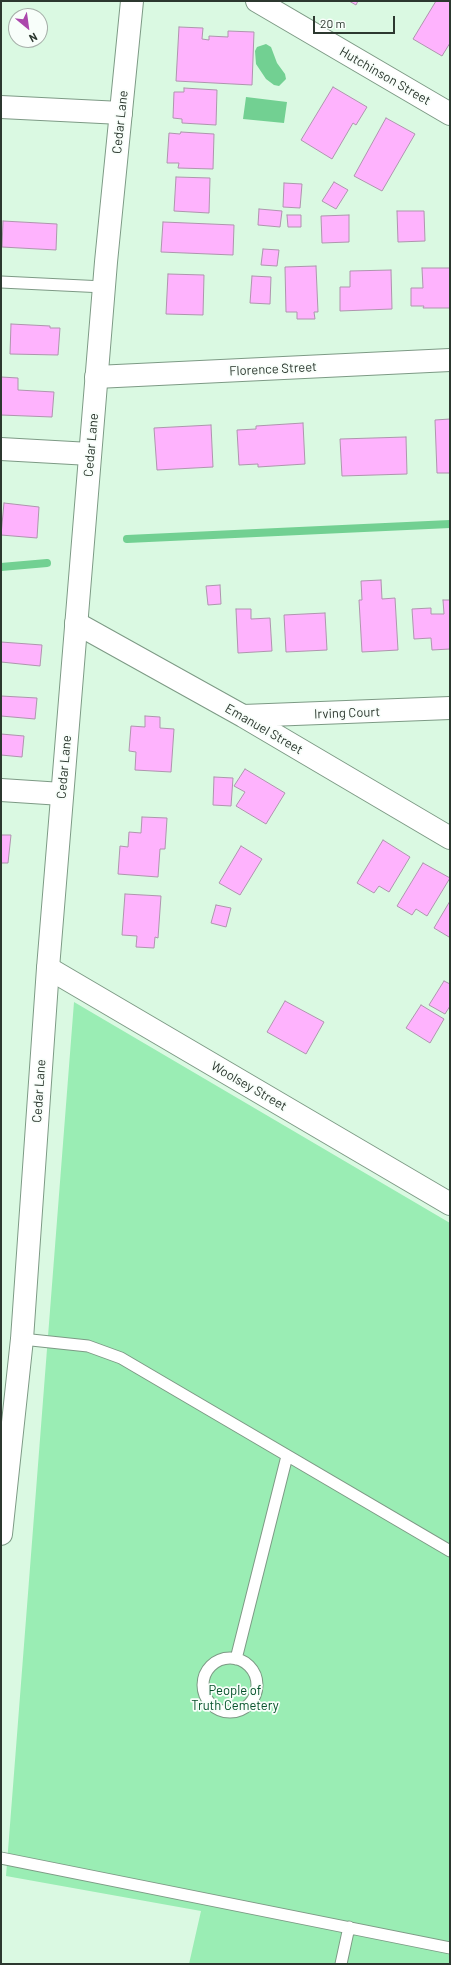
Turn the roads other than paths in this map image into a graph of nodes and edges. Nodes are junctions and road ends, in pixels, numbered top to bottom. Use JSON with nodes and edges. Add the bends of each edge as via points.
{"nodes":[{"id":1,"x":132,"y":1,"type":"edge"},
{"id":2,"x":258,"y":1,"type":"edge"},
{"id":3,"x":1,"y":108,"type":"edge"},
{"id":4,"x":121,"y":113,"type":"junction"},
{"id":5,"x":450,"y":114,"type":"edge"},
{"id":6,"x":1,"y":282,"type":"edge"},
{"id":7,"x":104,"y":287,"type":"junction"},
{"id":8,"x":450,"y":360,"type":"edge"},
{"id":9,"x":96,"y":377,"type":"junction"},
{"id":10,"x":1,"y":449,"type":"edge"},
{"id":11,"x":90,"y":454,"type":"junction"},
{"id":12,"x":76,"y":623,"type":"junction"},
{"id":13,"x":450,"y":708,"type":"edge"},
{"id":14,"x":243,"y":716,"type":"junction"},
{"id":15,"x":1,"y":790,"type":"edge"},
{"id":16,"x":62,"y":794,"type":"junction"},
{"id":17,"x":450,"y":838,"type":"edge"},
{"id":18,"x":48,"y":968,"type":"junction"},
{"id":19,"x":450,"y":1204,"type":"edge"},
{"id":20,"x":22,"y":1339,"type":"junction"},
{"id":21,"x":287,"y":1456,"type":"junction"},
{"id":22,"x":1,"y":1534,"type":"edge"},
{"id":23,"x":450,"y":1551,"type":"edge"},
{"id":24,"x":236,"y":1659,"type":"junction"},
{"id":25,"x":1,"y":1858,"type":"edge"},
{"id":26,"x":349,"y":1927,"type":"junction"},
{"id":27,"x":450,"y":1948,"type":"edge"},
{"id":28,"x":341,"y":1964,"type":"edge"}],
"edges":[{"from":1,"to":4,"type":"street","name":"Cedar Lane"},
{"from":2,"to":5,"type":"street","name":"Hutchinson Street"},
{"from":3,"to":4,"type":"street"},
{"from":4,"to":7,"type":"street","name":"Cedar Lane"},
{"from":6,"to":7,"type":"lane"},
{"from":7,"to":9,"type":"street","name":"Cedar Lane"},
{"from":8,"to":9,"type":"street","name":"Florence Street"},
{"from":9,"to":11,"type":"street","name":"Cedar Lane"},
{"from":10,"to":11,"type":"street"},
{"from":11,"to":12,"type":"street","name":"Cedar Lane"},
{"from":12,"to":14,"type":"street","name":"Emanuel Street"},
{"from":12,"to":16,"type":"street","name":"Cedar Lane"},
{"from":13,"to":14,"type":"street","name":"Irving Court"},
{"from":14,"to":17,"type":"street","name":"Emanuel Street"},
{"from":15,"to":16,"type":"street"},
{"from":16,"to":18,"type":"street","name":"Cedar Lane"},
{"from":18,"to":19,"type":"street","name":"Woolsey Street"},
{"from":18,"to":20,"type":"street","name":"Cedar Lane"},
{"from":20,"to":21,"type":"lane","via":[[88,1346],[120,1358]]},
{"from":20,"to":22,"type":"street","name":"Cedar Lane"},
{"from":21,"to":23,"type":"lane"},
{"from":21,"to":24,"type":"lane"},
{"from":24,"to":24,"type":"lane","via":[[219,1660],[209,1669],[203,1681],[206,1699],[220,1710],[237,1711],[248,1704],[256,1694],[256,1676],[245,1662]]},
{"from":25,"to":26,"type":"lane"},
{"from":26,"to":27,"type":"lane"},
{"from":26,"to":28,"type":"lane"}]}
